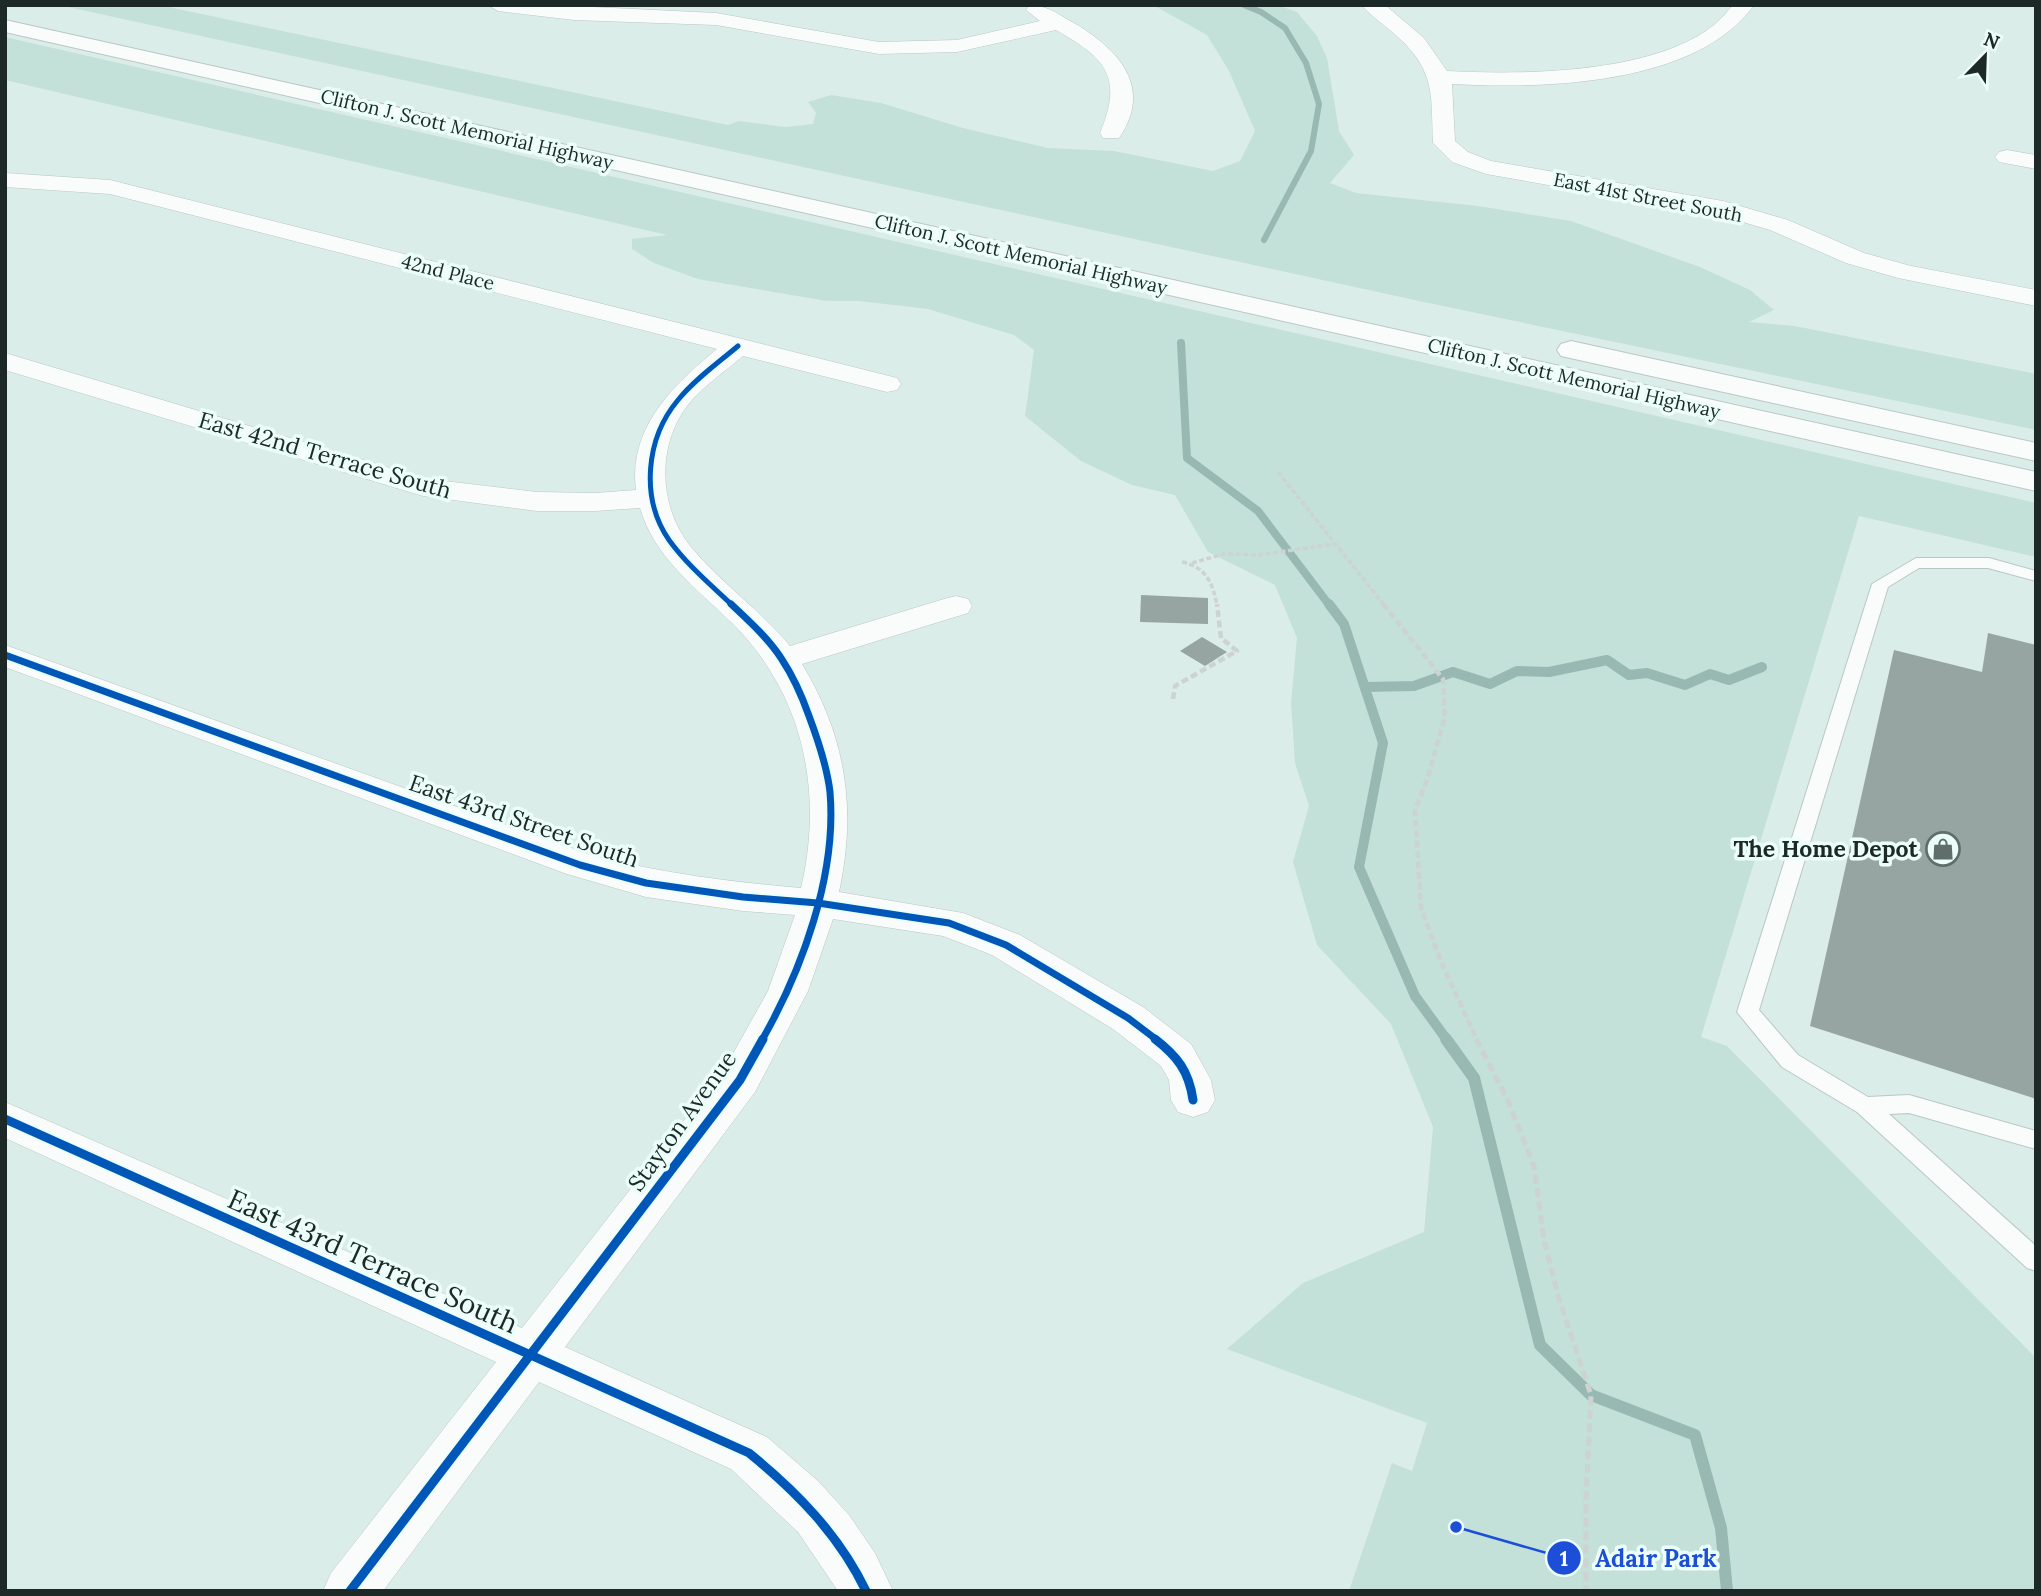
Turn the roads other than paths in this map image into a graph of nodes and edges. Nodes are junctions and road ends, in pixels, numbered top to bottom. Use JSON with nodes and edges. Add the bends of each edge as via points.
{"nodes":[{"id":1,"x":7,"y":5,"type":"edge"},
{"id":2,"x":498,"y":5,"type":"edge"},
{"id":3,"x":1026,"y":5,"type":"edge"},
{"id":4,"x":1372,"y":5,"type":"edge"},
{"id":5,"x":1744,"y":5,"type":"edge"},
{"id":6,"x":1058,"y":23,"type":"junction"},
{"id":7,"x":5,"y":26,"type":"edge"},
{"id":8,"x":1439,"y":77,"type":"junction"},
{"id":9,"x":1111,"y":133,"type":"dead end"},
{"id":10,"x":659,"y":149,"type":"dead end"},
{"id":11,"x":2007,"y":157,"type":"dead end"},
{"id":12,"x":2036,"y":162,"type":"edge"},
{"id":13,"x":5,"y":180,"type":"edge"},
{"id":14,"x":2036,"y":298,"type":"edge"},
{"id":15,"x":1432,"y":319,"type":"dead end"},
{"id":16,"x":738,"y":346,"type":"junction"},
{"id":17,"x":5,"y":361,"type":"edge"},
{"id":18,"x":887,"y":384,"type":"dead end"},
{"id":19,"x":2036,"y":452,"type":"edge"},
{"id":20,"x":2036,"y":482,"type":"edge"},
{"id":21,"x":652,"y":497,"type":"junction"},
{"id":22,"x":2036,"y":576,"type":"edge"},
{"id":23,"x":956,"y":606,"type":"dead end"},
{"id":24,"x":5,"y":655,"type":"edge"},
{"id":25,"x":783,"y":659,"type":"junction"},
{"id":26,"x":818,"y":902,"type":"junction"},
{"id":27,"x":1193,"y":1100,"type":"dead end"},
{"id":28,"x":1865,"y":1106,"type":"junction"},
{"id":29,"x":5,"y":1119,"type":"edge"},
{"id":30,"x":2036,"y":1140,"type":"edge"},
{"id":31,"x":2036,"y":1261,"type":"edge"},
{"id":32,"x":529,"y":1354,"type":"junction"},
{"id":33,"x":350,"y":1591,"type":"edge"},
{"id":34,"x":866,"y":1591,"type":"edge"}],
"edges":[{"from":1,"to":10,"type":"highway","name":"Clifton J. Scott Memorial Highway"},
{"from":2,"to":6,"type":"street","via":[[574,14],[716,19],[890,48],[957,46]]},
{"from":3,"to":6,"type":"street"},
{"from":4,"to":8,"type":"street","via":[[1409,35]]},
{"from":5,"to":8,"type":"street","via":[[1726,27],[1707,40],[1658,59],[1550,78]]},
{"from":6,"to":9,"type":"street","via":[[1094,44],[1118,69],[1125,100]]},
{"from":7,"to":20,"type":"highway","name":"Clifton J. Scott Memorial Highway"},
{"from":8,"to":14,"type":"street","name":"East 41st Street South","via":[[1444,143],[1460,157],[1486,167],[1723,208],[1779,225],[1855,258]]},
{"from":11,"to":12,"type":"street"},
{"from":13,"to":16,"type":"street","name":"42nd Place","via":[[110,187]]},
{"from":15,"to":19,"type":"highway","name":"Clifton J. Scott Memorial Highway"},
{"from":16,"to":18,"type":"street","name":"42nd Place"},
{"from":16,"to":21,"type":"street","name":"Stayton Avenue","via":[[673,406],[653,445],[649,467]]},
{"from":17,"to":21,"type":"street","name":"East 42nd Terrace South","via":[[423,487],[530,500]]},
{"from":21,"to":25,"type":"street","name":"Stayton Avenue","via":[[661,524],[679,553]]},
{"from":22,"to":28,"type":"lane","via":[[1989,564],[1916,563],[1880,584],[1855,660],[1748,1012],[1790,1060]]},
{"from":23,"to":25,"type":"street"},
{"from":24,"to":26,"type":"street","name":"East 43rd Street South","via":[[580,865],[658,885]]},
{"from":25,"to":26,"type":"street","name":"Stayton Avenue","via":[[813,726],[827,772],[830,833]]},
{"from":26,"to":27,"type":"street","name":"East 43rd Street South","via":[[949,923],[1006,945],[1128,1018],[1176,1055],[1190,1080]]},
{"from":26,"to":32,"type":"street","name":"Stayton Avenue","via":[[789,990],[740,1080]]},
{"from":28,"to":30,"type":"lane","via":[[1909,1104]]},
{"from":28,"to":31,"type":"lane"},
{"from":29,"to":32,"type":"street","name":"East 43rd Terrace South"},
{"from":32,"to":33,"type":"street","name":"Stayton Avenue"},
{"from":32,"to":34,"type":"street","name":"East 43rd Terrace South","via":[[749,1453],[788,1484],[858,1572]]}]}
